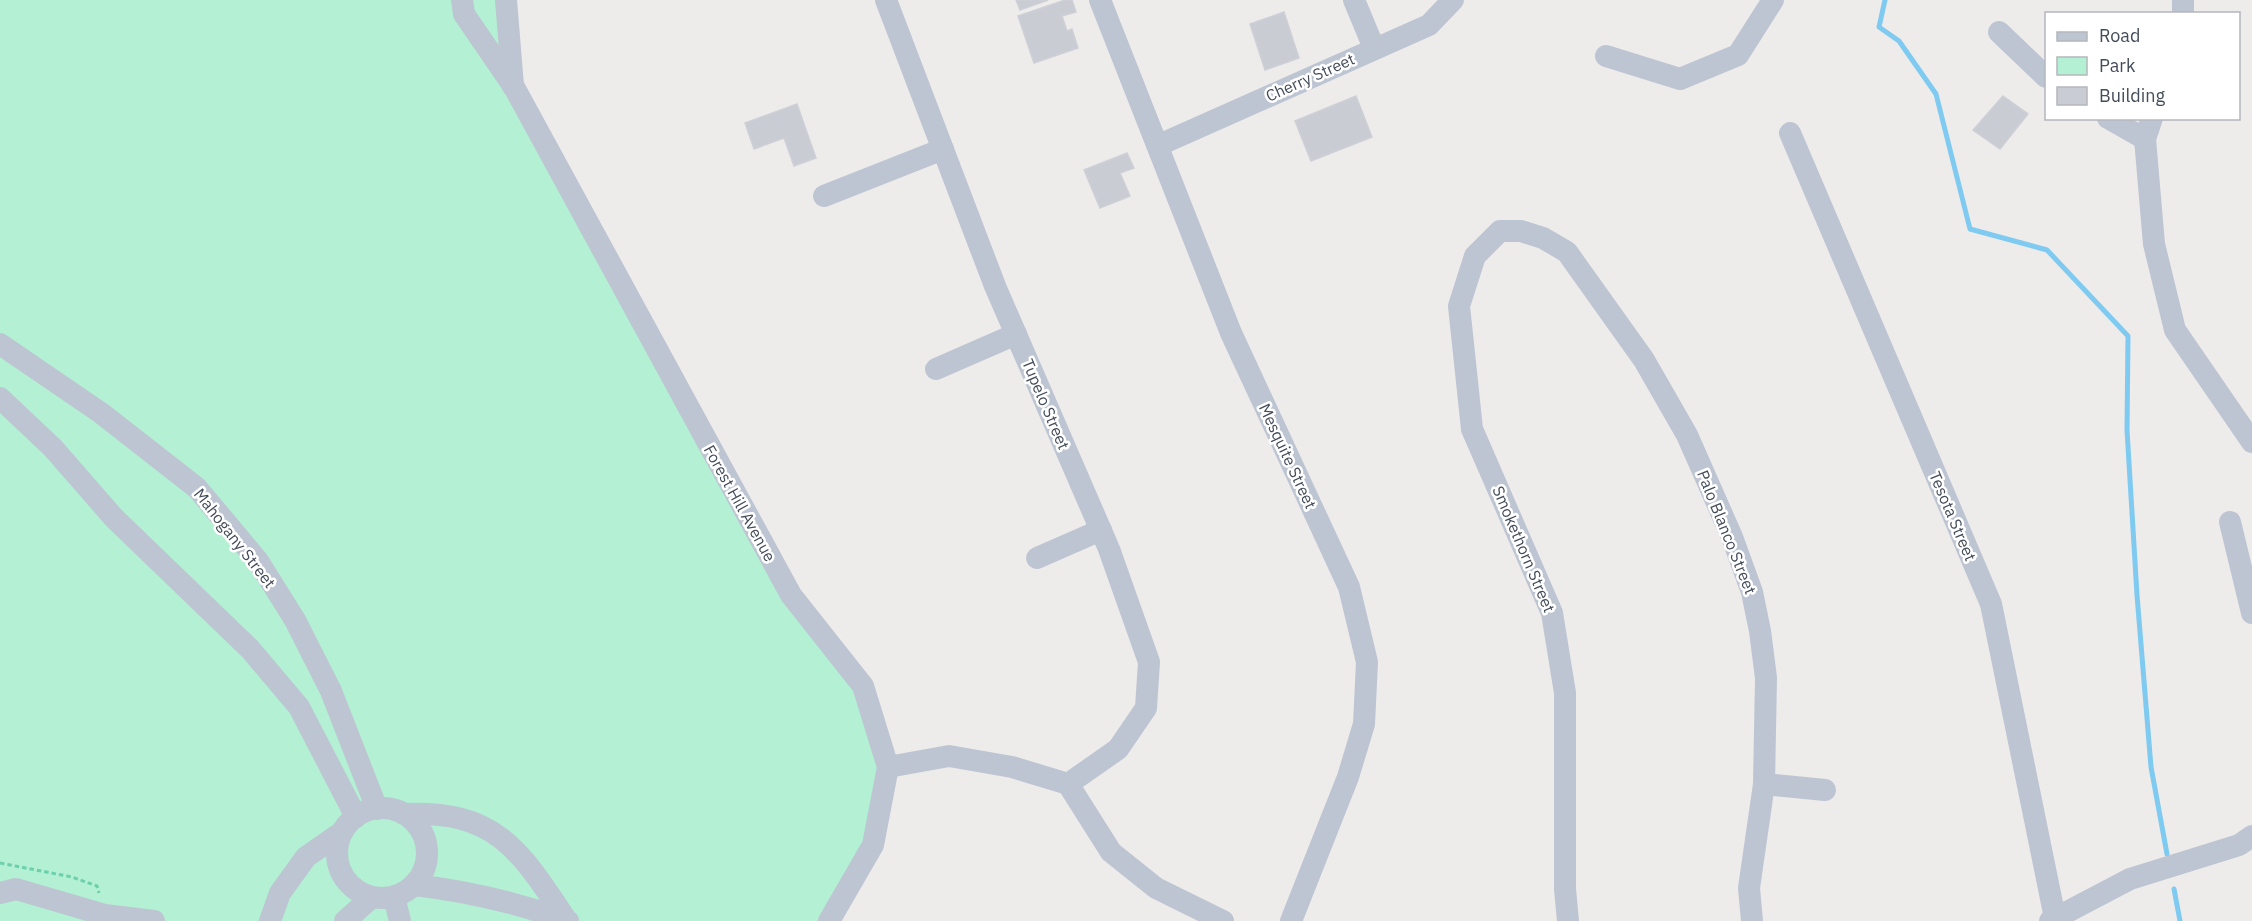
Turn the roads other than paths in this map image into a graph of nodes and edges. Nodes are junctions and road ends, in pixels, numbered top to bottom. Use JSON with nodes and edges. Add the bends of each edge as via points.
{"nodes":[{"id":1,"x":462,"y":0,"type":"edge"},
{"id":2,"x":506,"y":0,"type":"edge"},
{"id":3,"x":886,"y":0,"type":"edge"},
{"id":4,"x":1100,"y":0,"type":"edge"},
{"id":5,"x":1354,"y":0,"type":"edge"},
{"id":6,"x":1453,"y":0,"type":"edge"},
{"id":7,"x":1773,"y":0,"type":"edge"},
{"id":8,"x":1999,"y":32,"type":"dead end"},
{"id":9,"x":1374,"y":48,"type":"junction"},
{"id":10,"x":1606,"y":56,"type":"dead end"},
{"id":11,"x":2045,"y":76,"type":"edge"},
{"id":12,"x":514,"y":87,"type":"junction"},
{"id":13,"x":2115,"y":120,"type":"edge"},
{"id":14,"x":2148,"y":129,"type":"edge"},
{"id":15,"x":1790,"y":133,"type":"dead end"},
{"id":16,"x":1159,"y":145,"type":"junction"},
{"id":17,"x":943,"y":149,"type":"junction"},
{"id":18,"x":824,"y":196,"type":"dead end"},
{"id":19,"x":1500,"y":231,"type":"joint"},
{"id":20,"x":1016,"y":334,"type":"junction"},
{"id":21,"x":0,"y":344,"type":"edge"},
{"id":22,"x":936,"y":369,"type":"dead end"},
{"id":23,"x":0,"y":398,"type":"edge"},
{"id":24,"x":2252,"y":442,"type":"edge"},
{"id":25,"x":2230,"y":522,"type":"dead end"},
{"id":26,"x":1101,"y":530,"type":"junction"},
{"id":27,"x":1037,"y":558,"type":"dead end"},
{"id":28,"x":2252,"y":613,"type":"edge"},
{"id":29,"x":888,"y":767,"type":"junction"},
{"id":30,"x":1068,"y":784,"type":"junction"},
{"id":31,"x":1764,"y":784,"type":"junction"},
{"id":32,"x":1825,"y":790,"type":"dead end"},
{"id":33,"x":404,"y":814,"type":"junction"},
{"id":34,"x":358,"y":819,"type":"junction"},
{"id":35,"x":2252,"y":836,"type":"edge"},
{"id":36,"x":414,"y":885,"type":"junction"},
{"id":37,"x":0,"y":892,"type":"edge"},
{"id":38,"x":394,"y":897,"type":"junction"},
{"id":39,"x":371,"y":898,"type":"junction"},
{"id":40,"x":2052,"y":919,"type":"edge"},
{"id":41,"x":154,"y":921,"type":"edge"},
{"id":42,"x":270,"y":921,"type":"edge"},
{"id":43,"x":345,"y":921,"type":"edge"},
{"id":44,"x":400,"y":921,"type":"edge"},
{"id":45,"x":567,"y":921,"type":"edge"},
{"id":46,"x":829,"y":921,"type":"edge"},
{"id":47,"x":1224,"y":921,"type":"edge"},
{"id":48,"x":1291,"y":921,"type":"edge"},
{"id":49,"x":1568,"y":921,"type":"edge"},
{"id":50,"x":1752,"y":921,"type":"edge"}],
"edges":[{"from":1,"to":12,"type":"street","name":"Forest Hill Avenue","via":[[464,14]]},
{"from":2,"to":12,"type":"street","name":"Forest Hill Avenue"},
{"from":3,"to":17,"type":"street","name":"Tupelo Street"},
{"from":4,"to":16,"type":"street","name":"Mesquite Street"},
{"from":5,"to":9,"type":"street"},
{"from":6,"to":9,"type":"street","name":"Cherry Street","via":[[1429,25]]},
{"from":7,"to":10,"type":"street","via":[[1738,55],[1680,79]]},
{"from":8,"to":11,"type":"street"},
{"from":9,"to":16,"type":"street","name":"Cherry Street"},
{"from":12,"to":29,"type":"street","name":"Forest Hill Avenue","via":[[791,596],[863,686]]},
{"from":13,"to":14,"type":"street"},
{"from":14,"to":24,"type":"street","via":[[2154,244],[2175,330]]},
{"from":15,"to":40,"type":"street","name":"Tesota Street","via":[[1991,604]]},
{"from":16,"to":48,"type":"street","name":"Mesquite Street","via":[[1231,333],[1349,587],[1367,662],[1364,724]]},
{"from":17,"to":18,"type":"street"},
{"from":17,"to":20,"type":"street","name":"Tupelo Street"},
{"from":19,"to":31,"type":"street","name":"Palo Blanco Street","via":[[1521,231],[1567,252],[1644,360],[1687,435],[1752,592],[1766,678]]},
{"from":19,"to":49,"type":"street","name":"Smokethorn Street","via":[[1474,256],[1459,306],[1472,429],[1552,613],[1565,693],[1564,889]]},
{"from":20,"to":22,"type":"street"},
{"from":20,"to":26,"type":"street","name":"Tupelo Street"},
{"from":21,"to":34,"type":"street","name":"Mahogany Street","via":[[100,413],[197,488],[258,561],[295,620],[331,691]]},
{"from":23,"to":34,"type":"street","via":[[53,448],[114,518],[250,649],[292,698]]},
{"from":25,"to":28,"type":"street"},
{"from":26,"to":27,"type":"street"},
{"from":26,"to":30,"type":"street","name":"Tupelo Street","via":[[1149,662],[1146,708],[1118,749]]},
{"from":29,"to":30,"type":"street","via":[[949,756],[1012,766]]},
{"from":29,"to":46,"type":"street","name":"Forest Hill Avenue","via":[[873,845]]},
{"from":30,"to":47,"type":"street","via":[[1111,852],[1156,888]]},
{"from":31,"to":32,"type":"street"},
{"from":31,"to":50,"type":"street","name":"Palo Blanco Street","via":[[1749,888]]},
{"from":33,"to":34,"type":"street","via":[[393,810]]},
{"from":33,"to":36,"type":"street","via":[[425,841],[425,864]]},
{"from":33,"to":45,"type":"street","via":[[451,815],[480,825],[505,840],[535,872]]},
{"from":34,"to":39,"type":"street","via":[[338,843],[338,866],[351,886]]},
{"from":34,"to":42,"type":"street","via":[[306,857],[280,893]]},
{"from":35,"to":40,"type":"street","via":[[2239,845],[2130,879]]},
{"from":36,"to":38,"type":"street"},
{"from":36,"to":45,"type":"street","via":[[456,889]]},
{"from":37,"to":41,"type":"street","via":[[16,889],[105,915]]},
{"from":38,"to":39,"type":"street"},
{"from":38,"to":44,"type":"street"},
{"from":39,"to":43,"type":"street"}]}
